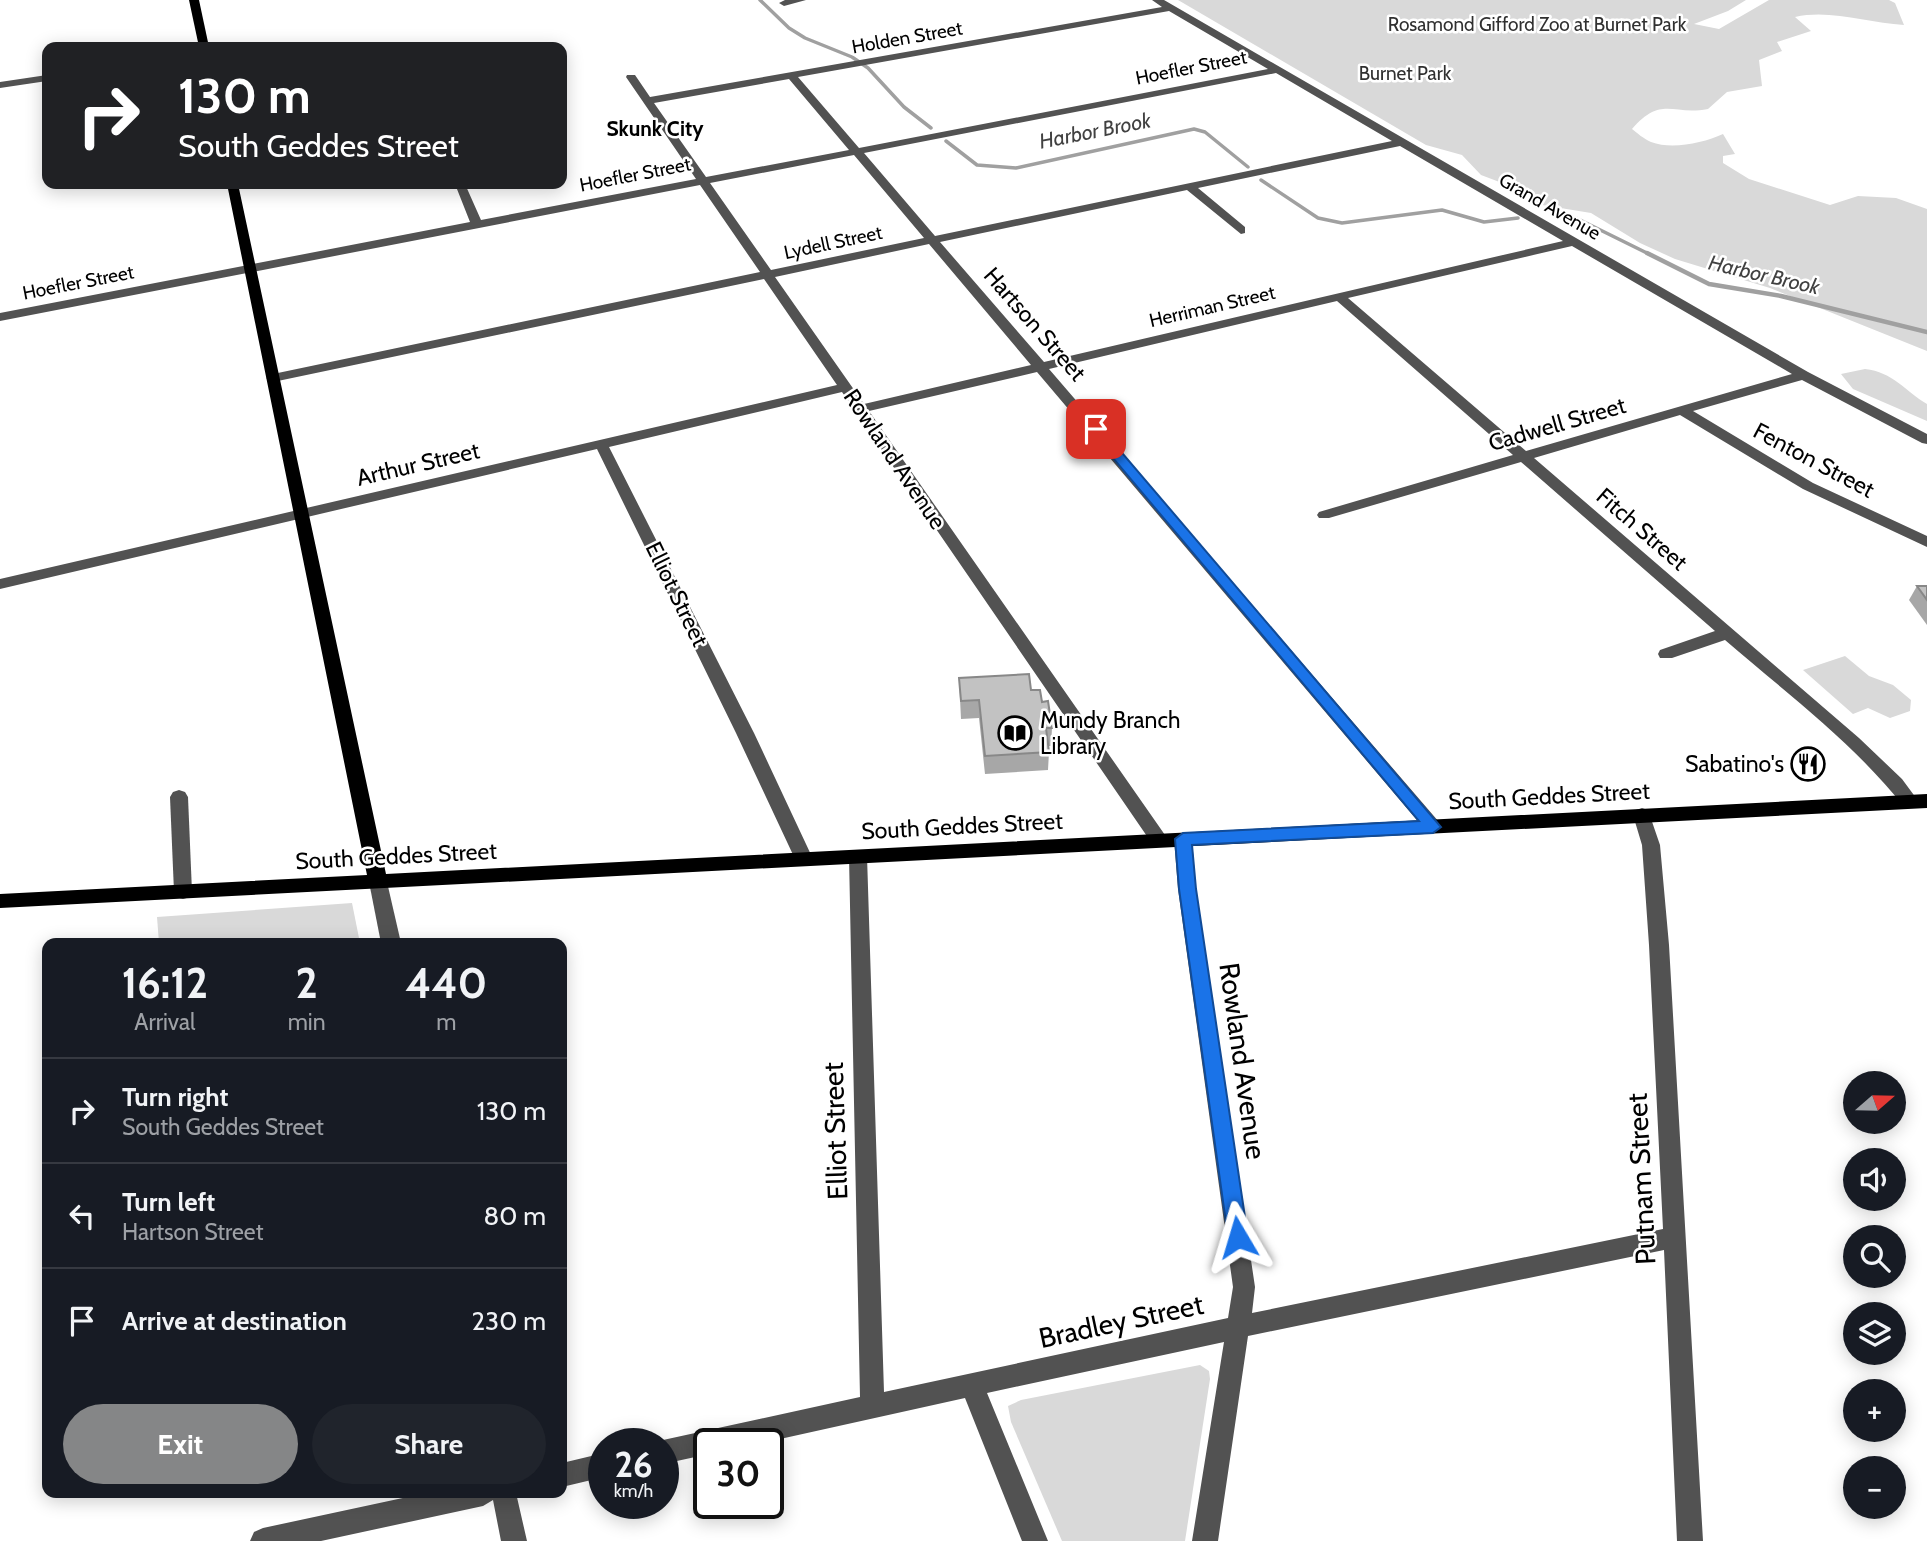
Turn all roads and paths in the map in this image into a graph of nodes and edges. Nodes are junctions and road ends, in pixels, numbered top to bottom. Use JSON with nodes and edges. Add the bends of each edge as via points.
{"nodes":[{"id":1,"x":194,"y":0,"type":"edge"},
{"id":2,"x":801,"y":0,"type":"edge"},
{"id":3,"x":1157,"y":0,"type":"edge"},
{"id":4,"x":784,"y":3,"type":"dead end"},
{"id":5,"x":1171,"y":8,"type":"junction"},
{"id":6,"x":203,"y":42,"type":"edge"},
{"id":7,"x":1277,"y":70,"type":"junction"},
{"id":8,"x":791,"y":75,"type":"junction"},
{"id":9,"x":631,"y":77,"type":"dead end"},
{"id":10,"x":42,"y":79,"type":"edge"},
{"id":11,"x":0,"y":86,"type":"edge"},
{"id":12,"x":648,"y":101,"type":"junction"},
{"id":13,"x":1401,"y":142,"type":"junction"},
{"id":14,"x":856,"y":152,"type":"junction"},
{"id":15,"x":704,"y":180,"type":"junction"},
{"id":16,"x":1190,"y":187,"type":"junction"},
{"id":17,"x":233,"y":189,"type":"edge"},
{"id":18,"x":462,"y":189,"type":"edge"},
{"id":19,"x":477,"y":224,"type":"junction"},
{"id":20,"x":1241,"y":230,"type":"dead end"},
{"id":21,"x":933,"y":240,"type":"junction"},
{"id":22,"x":1573,"y":242,"type":"junction"},
{"id":23,"x":250,"y":268,"type":"junction"},
{"id":24,"x":768,"y":275,"type":"junction"},
{"id":25,"x":1338,"y":296,"type":"junction"},
{"id":26,"x":0,"y":317,"type":"edge"},
{"id":27,"x":1041,"y":366,"type":"junction"},
{"id":28,"x":1803,"y":375,"type":"junction"},
{"id":29,"x":273,"y":378,"type":"junction"},
{"id":30,"x":846,"y":387,"type":"junction"},
{"id":31,"x":861,"y":409,"type":"junction"},
{"id":32,"x":1683,"y":411,"type":"junction"},
{"id":33,"x":1927,"y":440,"type":"edge"},
{"id":34,"x":601,"y":445,"type":"junction"},
{"id":35,"x":1524,"y":457,"type":"junction"},
{"id":36,"x":300,"y":514,"type":"junction"},
{"id":37,"x":1324,"y":515,"type":"dead end"},
{"id":38,"x":1927,"y":542,"type":"edge"},
{"id":39,"x":0,"y":584,"type":"edge"},
{"id":40,"x":1727,"y":634,"type":"junction"},
{"id":41,"x":1666,"y":654,"type":"dead end"},
{"id":42,"x":179,"y":797,"type":"dead end"},
{"id":43,"x":1919,"y":801,"type":"edge"},
{"id":44,"x":1642,"y":816,"type":"junction"},
{"id":45,"x":1433,"y":827,"type":"junction"},
{"id":46,"x":1183,"y":839,"type":"junction"},
{"id":47,"x":1159,"y":840,"type":"junction"},
{"id":48,"x":858,"y":856,"type":"junction"},
{"id":49,"x":804,"y":859,"type":"junction"},
{"id":50,"x":378,"y":882,"type":"junction"},
{"id":51,"x":183,"y":892,"type":"junction"},
{"id":52,"x":0,"y":901,"type":"edge"},
{"id":53,"x":390,"y":938,"type":"edge"},
{"id":54,"x":1674,"y":1237,"type":"junction"},
{"id":55,"x":1238,"y":1328,"type":"junction"},
{"id":56,"x":972,"y":1385,"type":"junction"},
{"id":57,"x":872,"y":1405,"type":"junction"},
{"id":58,"x":679,"y":1448,"type":"edge"},
{"id":59,"x":588,"y":1469,"type":"edge"},
{"id":60,"x":567,"y":1474,"type":"edge"},
{"id":61,"x":460,"y":1498,"type":"edge"},
{"id":62,"x":505,"y":1498,"type":"edge"},
{"id":63,"x":263,"y":1541,"type":"edge"},
{"id":64,"x":514,"y":1541,"type":"edge"},
{"id":65,"x":1035,"y":1541,"type":"edge"},
{"id":66,"x":1205,"y":1541,"type":"edge"},
{"id":67,"x":1690,"y":1541,"type":"edge"}],
"edges":[{"from":1,"to":6,"type":"main road"},
{"from":2,"to":4,"type":"street"},
{"from":3,"to":5,"type":"street","name":"Grand Avenue"},
{"from":5,"to":7,"type":"street","name":"Grand Avenue"},
{"from":5,"to":8,"type":"street","name":"Holden Street"},
{"from":7,"to":13,"type":"street","name":"Grand Avenue"},
{"from":7,"to":14,"type":"street","name":"Hoefler Street"},
{"from":8,"to":12,"type":"street","name":"Holden Street"},
{"from":8,"to":14,"type":"street","name":"Hartson Street"},
{"from":9,"to":12,"type":"street","name":"Rowland Avenue"},
{"from":10,"to":11,"type":"street"},
{"from":12,"to":15,"type":"street","name":"Rowland Avenue"},
{"from":13,"to":16,"type":"street","name":"Lydell Street"},
{"from":13,"to":22,"type":"street","name":"Grand Avenue"},
{"from":14,"to":15,"type":"street","name":"Hoefler Street"},
{"from":14,"to":21,"type":"street","name":"Hartson Street"},
{"from":15,"to":19,"type":"street","name":"Hoefler Street"},
{"from":15,"to":24,"type":"street","name":"Rowland Avenue"},
{"from":16,"to":20,"type":"street"},
{"from":16,"to":21,"type":"street","name":"Lydell Street"},
{"from":17,"to":23,"type":"main road"},
{"from":18,"to":19,"type":"street"},
{"from":19,"to":23,"type":"street","name":"Hoefler Street"},
{"from":21,"to":24,"type":"street","name":"Lydell Street"},
{"from":21,"to":27,"type":"street","name":"Hartson Street"},
{"from":22,"to":25,"type":"street","name":"Herriman Street"},
{"from":22,"to":28,"type":"street","name":"Grand Avenue"},
{"from":23,"to":26,"type":"street","name":"Hoefler Street"},
{"from":23,"to":29,"type":"main road"},
{"from":24,"to":29,"type":"street","name":"Lydell Street"},
{"from":24,"to":30,"type":"street","name":"Rowland Avenue"},
{"from":25,"to":27,"type":"street","name":"Herriman Street"},
{"from":25,"to":35,"type":"street","name":"Fitch Street"},
{"from":27,"to":31,"type":"street","name":"Herriman Street"},
{"from":27,"to":45,"type":"street","name":"Hartson Street"},
{"from":28,"to":32,"type":"street","name":"Cadwell Street"},
{"from":28,"to":33,"type":"street","name":"Grand Avenue"},
{"from":29,"to":36,"type":"main road"},
{"from":30,"to":31,"type":"street","name":"Rowland Avenue"},
{"from":30,"to":34,"type":"street","name":"Arthur Street"},
{"from":31,"to":47,"type":"street","name":"Rowland Avenue"},
{"from":32,"to":35,"type":"street","name":"Cadwell Street"},
{"from":32,"to":38,"type":"street","name":"Fenton Street","via":[[1808,486]]},
{"from":34,"to":36,"type":"street","name":"Arthur Street"},
{"from":34,"to":49,"type":"street","name":"Elliot Street"},
{"from":35,"to":37,"type":"street","name":"Cadwell Street"},
{"from":35,"to":40,"type":"street","name":"Fitch Street"},
{"from":36,"to":39,"type":"street","name":"Arthur Street"},
{"from":36,"to":50,"type":"main road"},
{"from":40,"to":41,"type":"street"},
{"from":40,"to":43,"type":"street","name":"Fitch Street"},
{"from":42,"to":51,"type":"street"},
{"from":43,"to":44,"type":"main road","name":"South Geddes Street"},
{"from":44,"to":45,"type":"main road","name":"South Geddes Street"},
{"from":44,"to":54,"type":"street","name":"Putnam Street","via":[[1651,845],[1659,944]]},
{"from":45,"to":46,"type":"main road","name":"South Geddes Street"},
{"from":46,"to":47,"type":"main road","name":"South Geddes Street"},
{"from":46,"to":55,"type":"street","name":"Rowland Avenue","via":[[1244,1287]]},
{"from":47,"to":48,"type":"main road","name":"South Geddes Street"},
{"from":48,"to":49,"type":"main road","name":"South Geddes Street"},
{"from":48,"to":57,"type":"street","name":"Elliot Street"},
{"from":49,"to":50,"type":"main road","name":"South Geddes Street"},
{"from":50,"to":51,"type":"main road","name":"South Geddes Street"},
{"from":50,"to":53,"type":"street"},
{"from":51,"to":52,"type":"main road","name":"South Geddes Street"},
{"from":54,"to":55,"type":"street","name":"Bradley Street"},
{"from":54,"to":67,"type":"street","name":"Putnam Street"},
{"from":55,"to":56,"type":"street","name":"Bradley Street"},
{"from":55,"to":66,"type":"street","name":"Rowland Avenue"},
{"from":56,"to":57,"type":"street","name":"Bradley Street"},
{"from":56,"to":65,"type":"street"},
{"from":57,"to":58,"type":"street","name":"Bradley Street"},
{"from":59,"to":60,"type":"street"},
{"from":61,"to":63,"type":"street"},
{"from":62,"to":64,"type":"street"}]}
